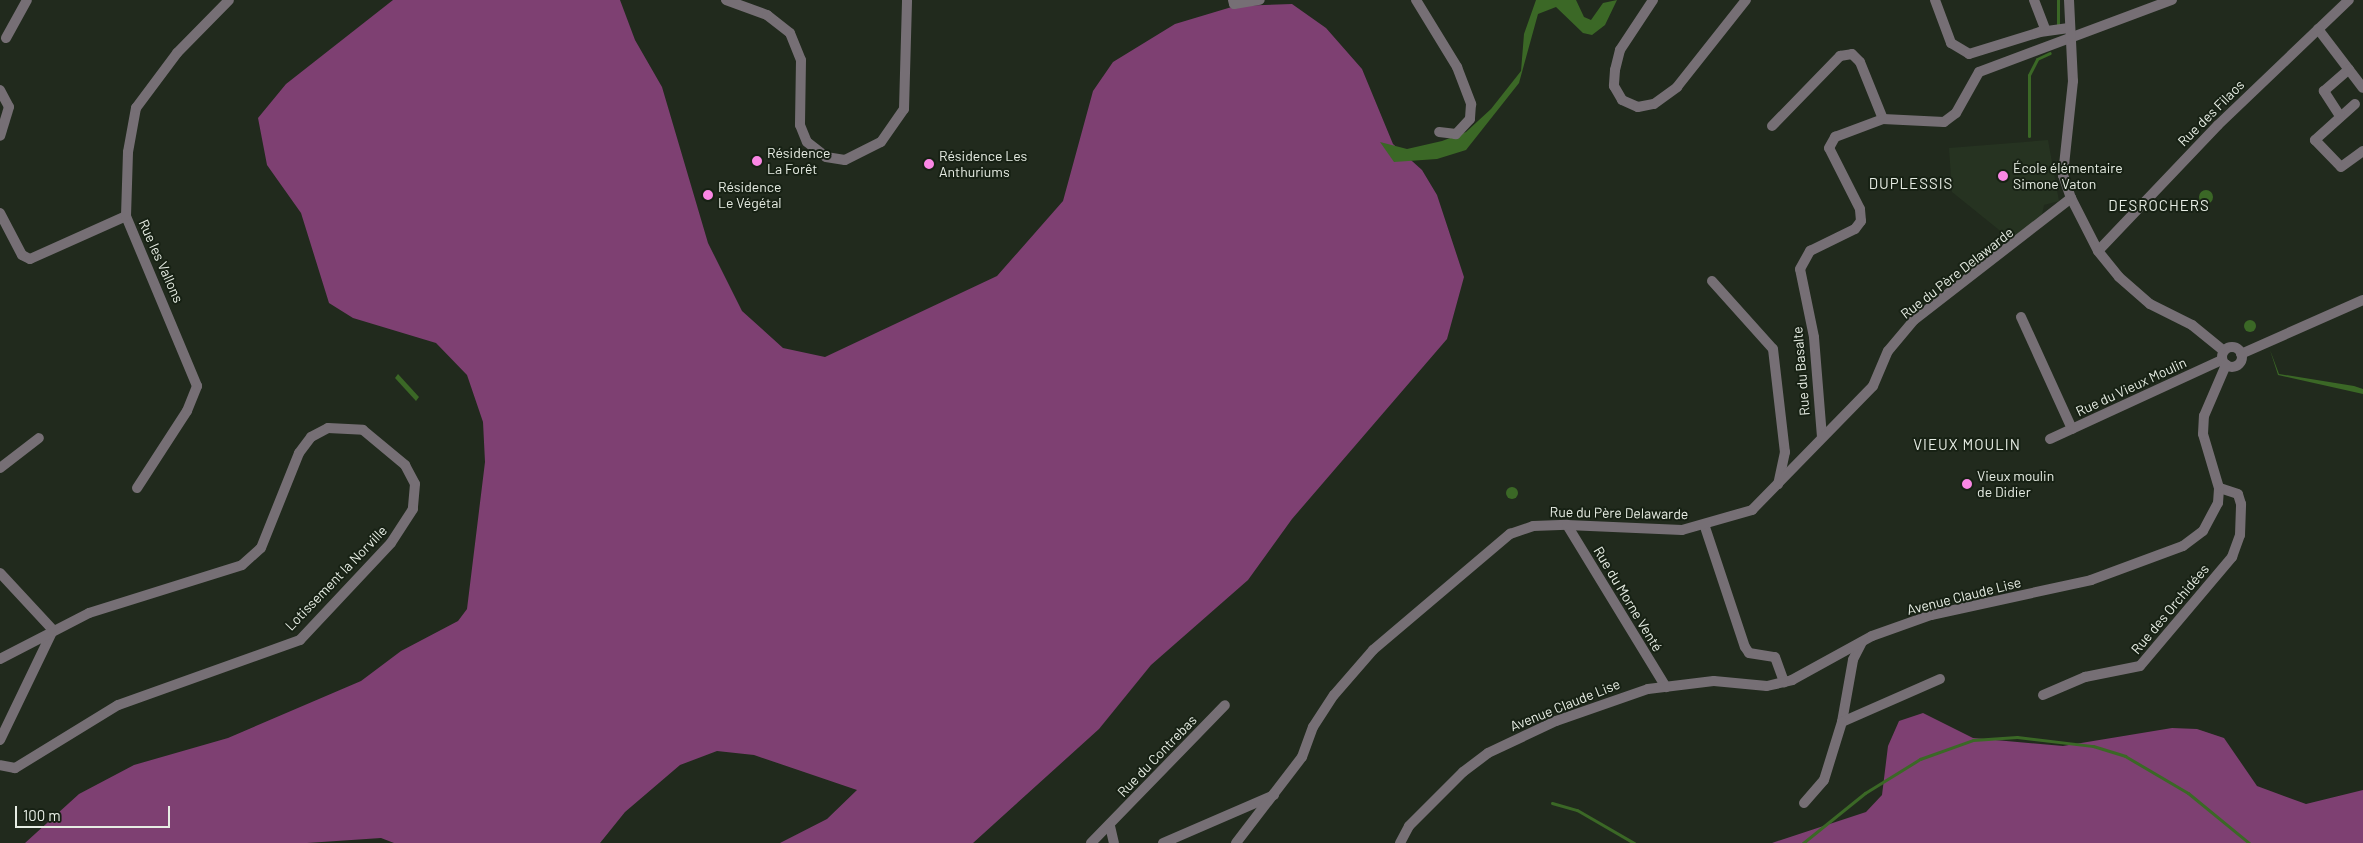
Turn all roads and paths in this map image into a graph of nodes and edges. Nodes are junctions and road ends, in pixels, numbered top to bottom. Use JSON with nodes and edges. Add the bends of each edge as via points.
{"nodes":[{"id":1,"x":27,"y":0,"type":"edge"},
{"id":2,"x":229,"y":0,"type":"edge"},
{"id":3,"x":726,"y":0,"type":"edge"},
{"id":4,"x":907,"y":0,"type":"edge"},
{"id":5,"x":1260,"y":0,"type":"edge"},
{"id":6,"x":1416,"y":0,"type":"edge"},
{"id":7,"x":1653,"y":0,"type":"edge"},
{"id":8,"x":1746,"y":0,"type":"edge"},
{"id":9,"x":1935,"y":0,"type":"edge"},
{"id":10,"x":2034,"y":0,"type":"edge"},
{"id":11,"x":2069,"y":0,"type":"edge"},
{"id":12,"x":2172,"y":0,"type":"edge"},
{"id":13,"x":2348,"y":0,"type":"edge"},
{"id":14,"x":1234,"y":2,"type":"edge"},
{"id":15,"x":2069,"y":28,"type":"junction"},
{"id":16,"x":2318,"y":29,"type":"junction"},
{"id":17,"x":2046,"y":31,"type":"junction"},
{"id":18,"x":6,"y":38,"type":"dead end"},
{"id":19,"x":2069,"y":42,"type":"junction"},
{"id":20,"x":2349,"y":69,"type":"junction"},
{"id":21,"x":2363,"y":88,"type":"edge"},
{"id":22,"x":0,"y":90,"type":"edge"},
{"id":23,"x":2355,"y":104,"type":"dead end"},
{"id":24,"x":2340,"y":116,"type":"junction"},
{"id":25,"x":1883,"y":119,"type":"junction"},
{"id":26,"x":1772,"y":126,"type":"dead end"},
{"id":27,"x":1439,"y":132,"type":"dead end"},
{"id":28,"x":0,"y":136,"type":"edge"},
{"id":29,"x":2363,"y":151,"type":"edge"},
{"id":30,"x":2071,"y":198,"type":"junction"},
{"id":31,"x":0,"y":213,"type":"edge"},
{"id":32,"x":126,"y":216,"type":"junction"},
{"id":33,"x":2098,"y":251,"type":"junction"},
{"id":34,"x":1712,"y":281,"type":"dead end"},
{"id":35,"x":2363,"y":300,"type":"edge"},
{"id":36,"x":2021,"y":317,"type":"dead end"},
{"id":37,"x":2241,"y":354,"type":"junction"},
{"id":38,"x":2224,"y":359,"type":"junction"},
{"id":39,"x":2072,"y":430,"type":"junction"},
{"id":40,"x":1822,"y":437,"type":"junction"},
{"id":41,"x":39,"y":438,"type":"dead end"},
{"id":42,"x":2050,"y":439,"type":"dead end"},
{"id":43,"x":0,"y":468,"type":"edge"},
{"id":44,"x":1778,"y":486,"type":"junction"},
{"id":45,"x":137,"y":488,"type":"dead end"},
{"id":46,"x":2219,"y":488,"type":"junction"},
{"id":47,"x":1567,"y":525,"type":"junction"},
{"id":48,"x":1705,"y":527,"type":"junction"},
{"id":49,"x":0,"y":572,"type":"edge"},
{"id":50,"x":53,"y":630,"type":"junction"},
{"id":51,"x":1862,"y":642,"type":"junction"},
{"id":52,"x":0,"y":659,"type":"edge"},
{"id":53,"x":1940,"y":679,"type":"dead end"},
{"id":54,"x":1784,"y":682,"type":"junction"},
{"id":55,"x":1666,"y":687,"type":"junction"},
{"id":56,"x":2043,"y":695,"type":"dead end"},
{"id":57,"x":1225,"y":705,"type":"dead end"},
{"id":58,"x":1842,"y":722,"type":"junction"},
{"id":59,"x":0,"y":740,"type":"edge"},
{"id":60,"x":0,"y":765,"type":"edge"},
{"id":61,"x":1275,"y":794,"type":"junction"},
{"id":62,"x":1804,"y":803,"type":"dead end"},
{"id":63,"x":1110,"y":826,"type":"junction"},
{"id":64,"x":1091,"y":843,"type":"edge"},
{"id":65,"x":1114,"y":843,"type":"edge"},
{"id":66,"x":1163,"y":843,"type":"edge"},
{"id":67,"x":1236,"y":843,"type":"edge"},
{"id":68,"x":1400,"y":843,"type":"edge"}],
"edges":[{"from":1,"to":18,"type":"street"},
{"from":2,"to":32,"type":"street","name":"Rue les Vallons","via":[[178,53],[136,108],[128,152]]},
{"from":3,"to":4,"type":"street","via":[[767,15],[790,33],[801,60],[800,125],[814,151],[839,160],[858,158],[881,142],[904,109]]},
{"from":5,"to":14,"type":"street"},
{"from":6,"to":27,"type":"street","via":[[1457,67],[1471,104],[1470,120],[1456,134]]},
{"from":7,"to":8,"type":"street","via":[[1620,50],[1615,70],[1614,86],[1622,100],[1638,107],[1654,104],[1677,87]]},
{"from":9,"to":17,"type":"street","via":[[1951,43],[1960,52],[1976,53]]},
{"from":10,"to":17,"type":"street"},
{"from":11,"to":15,"type":"street"},
{"from":12,"to":19,"type":"street","name":"Rue du Basalte"},
{"from":13,"to":16,"type":"street","name":"Rue des Filaos"},
{"from":15,"to":17,"type":"street"},
{"from":15,"to":19,"type":"street"},
{"from":16,"to":20,"type":"street"},
{"from":16,"to":33,"type":"street","name":"Rue des Filaos","via":[[2218,124]]},
{"from":19,"to":25,"type":"street","name":"Rue du Basalte","via":[[1979,72],[1956,113],[1944,122]]},
{"from":19,"to":30,"type":"street","via":[[2072,105],[2063,175]]},
{"from":20,"to":21,"type":"street"},
{"from":20,"to":24,"type":"street","via":[[2324,91]]},
{"from":22,"to":28,"type":"street","via":[[10,107]]},
{"from":23,"to":24,"type":"street"},
{"from":24,"to":29,"type":"street","via":[[2315,140],[2342,167]]},
{"from":25,"to":26,"type":"street","via":[[1860,62],[1852,54],[1840,56]]},
{"from":25,"to":40,"type":"street","name":"Rue du Basalte","via":[[1834,137],[1829,148],[1860,209],[1861,221],[1855,229],[1810,251],[1800,269],[1814,337]]},
{"from":30,"to":33,"type":"street"},
{"from":30,"to":40,"type":"street","name":"Rue du Père Delawarde","via":[[1914,320],[1888,351],[1873,386]]},
{"from":31,"to":32,"type":"street","via":[[22,255],[30,259]]},
{"from":32,"to":45,"type":"street","name":"Rue les Vallons","via":[[197,386],[187,411]]},
{"from":33,"to":38,"type":"street","via":[[2150,304],[2192,325]]},
{"from":34,"to":44,"type":"street","via":[[1767,337],[1775,355],[1784,452]]},
{"from":35,"to":37,"type":"street"},
{"from":36,"to":39,"type":"street"},
{"from":37,"to":38,"type":"street","via":[[2235,348]]},
{"from":37,"to":38,"type":"street","name":"Rue du Vieux Moulin","via":[[2239,363]]},
{"from":38,"to":39,"type":"street","name":"Rue du Vieux Moulin"},
{"from":38,"to":46,"type":"street","name":"Avenue Claude Lise","via":[[2204,425]]},
{"from":39,"to":42,"type":"street","name":"Rue du Vieux Moulin"},
{"from":40,"to":44,"type":"street","name":"Rue du Père Delawarde"},
{"from":41,"to":43,"type":"street"},
{"from":44,"to":48,"type":"street","name":"Rue du Père Delawarde","via":[[1752,510]]},
{"from":46,"to":51,"type":"street","name":"Avenue Claude Lise","via":[[2210,519],[2183,546],[2091,580],[1938,614]]},
{"from":46,"to":56,"type":"street","name":"Rue des Orchidées","via":[[2238,494],[2242,504],[2240,535],[2232,557],[2140,666],[2084,677]]},
{"from":47,"to":48,"type":"street","name":"Rue du Père Delawarde","via":[[1682,530]]},
{"from":47,"to":55,"type":"street","name":"Rue du Morne Venté"},
{"from":47,"to":61,"type":"street","name":"Rue du Père Delawarde","via":[[1533,526],[1510,534],[1373,650],[1318,719],[1302,757]]},
{"from":48,"to":54,"type":"street","via":[[1749,654],[1770,653]]},
{"from":49,"to":50,"type":"street"},
{"from":50,"to":52,"type":"street","name":"Lotissement la Norville"},
{"from":50,"to":59,"type":"street"},
{"from":50,"to":60,"type":"street","name":"Lotissement la Norville","via":[[89,613],[242,565],[261,548],[299,453],[311,437],[328,428],[363,430],[405,464],[414,484],[413,509],[391,543],[300,640],[118,705],[15,768]]},
{"from":51,"to":54,"type":"street","name":"Avenue Claude Lise"},
{"from":51,"to":58,"type":"street","via":[[1853,660]]},
{"from":53,"to":58,"type":"street"},
{"from":54,"to":55,"type":"street","name":"Avenue Claude Lise","via":[[1766,686],[1714,680]]},
{"from":55,"to":68,"type":"street","name":"Avenue Claude Lise","via":[[1623,695],[1488,753],[1436,796]]},
{"from":57,"to":63,"type":"street","name":"Rue du Contrebas"},
{"from":58,"to":62,"type":"street","via":[[1824,780]]},
{"from":61,"to":66,"type":"street"},
{"from":61,"to":67,"type":"street","name":"Rue du Père Delawarde"},
{"from":63,"to":64,"type":"street","name":"Rue du Contrebas"},
{"from":63,"to":65,"type":"street"}]}
